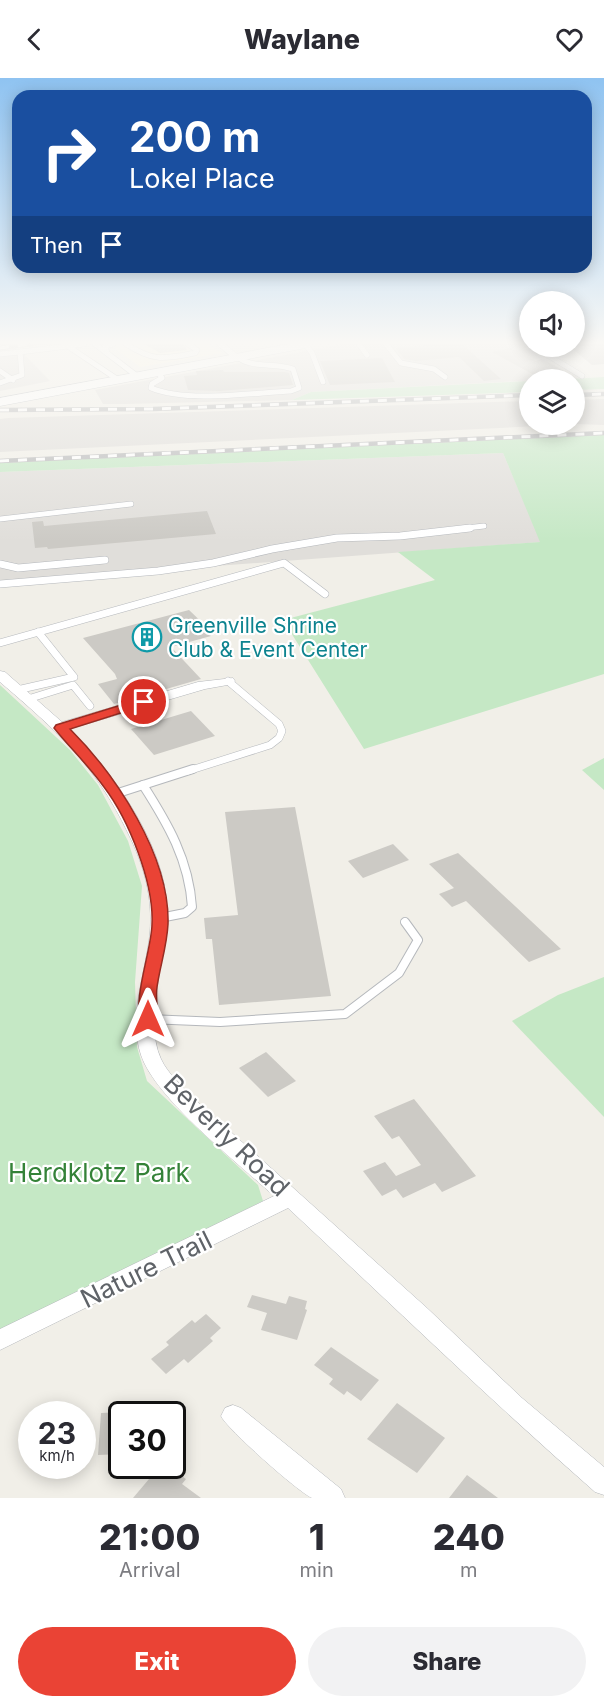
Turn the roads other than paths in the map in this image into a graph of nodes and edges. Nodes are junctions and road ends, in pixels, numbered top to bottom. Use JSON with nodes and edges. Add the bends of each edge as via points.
{"nodes":[{"id":1,"x":131,"y":504,"type":"dead end"},
{"id":2,"x":0,"y":519,"type":"edge"},
{"id":3,"x":484,"y":526,"type":"dead end"},
{"id":4,"x":105,"y":560,"type":"dead end"},
{"id":5,"x":0,"y":564,"type":"edge"},
{"id":6,"x":0,"y":584,"type":"edge"},
{"id":7,"x":325,"y":594,"type":"dead end"},
{"id":8,"x":38,"y":632,"type":"junction"},
{"id":9,"x":0,"y":643,"type":"edge"},
{"id":10,"x":0,"y":675,"type":"edge"},
{"id":11,"x":228,"y":681,"type":"joint"},
{"id":12,"x":22,"y":695,"type":"junction"},
{"id":13,"x":90,"y":706,"type":"dead end"},
{"id":14,"x":61,"y":728,"type":"junction"},
{"id":15,"x":143,"y":785,"type":"junction"},
{"id":16,"x":115,"y":794,"type":"junction"},
{"id":17,"x":160,"y":918,"type":"junction"},
{"id":18,"x":405,"y":922,"type":"dead end"},
{"id":19,"x":148,"y":1019,"type":"junction"},
{"id":20,"x":291,"y":1197,"type":"junction"},
{"id":21,"x":0,"y":1340,"type":"edge"},
{"id":22,"x":233,"y":1416,"type":"dead end"},
{"id":23,"x":604,"y":1483,"type":"edge"},
{"id":24,"x":332,"y":1498,"type":"edge"}],
"edges":[{"from":1,"to":2,"type":"lane"},
{"from":3,"to":6,"type":"lane","via":[[400,536],[337,537],[158,571]]},
{"from":4,"to":5,"type":"lane","via":[[18,568]]},
{"from":7,"to":8,"type":"lane","via":[[284,563]]},
{"from":8,"to":9,"type":"lane"},
{"from":8,"to":12,"type":"lane","via":[[74,677]]},
{"from":10,"to":12,"type":"street","name":"Beverly Road"},
{"from":11,"to":14,"type":"street","via":[[203,684]]},
{"from":11,"to":15,"type":"lane","via":[[279,724],[279,738],[270,745]]},
{"from":12,"to":13,"type":"lane","via":[[73,685]]},
{"from":12,"to":14,"type":"street","name":"Beverly Road"},
{"from":14,"to":16,"type":"street","name":"Beverly Road"},
{"from":15,"to":16,"type":"lane"},
{"from":15,"to":17,"type":"lane","via":[[178,839],[192,890],[192,907],[185,913]]},
{"from":16,"to":17,"type":"street","name":"Beverly Road","via":[[153,873]]},
{"from":17,"to":19,"type":"street","name":"Beverly Road","via":[[148,990]]},
{"from":18,"to":19,"type":"lane","via":[[418,940],[399,972],[345,1014],[220,1022]]},
{"from":19,"to":20,"type":"street","name":"Beverly Road","via":[[148,1048],[169,1084]]},
{"from":20,"to":21,"type":"street","name":"Nature Trail"},
{"from":20,"to":23,"type":"street","name":"Beverly Road","via":[[514,1406]]},
{"from":22,"to":24,"type":"street"}]}
